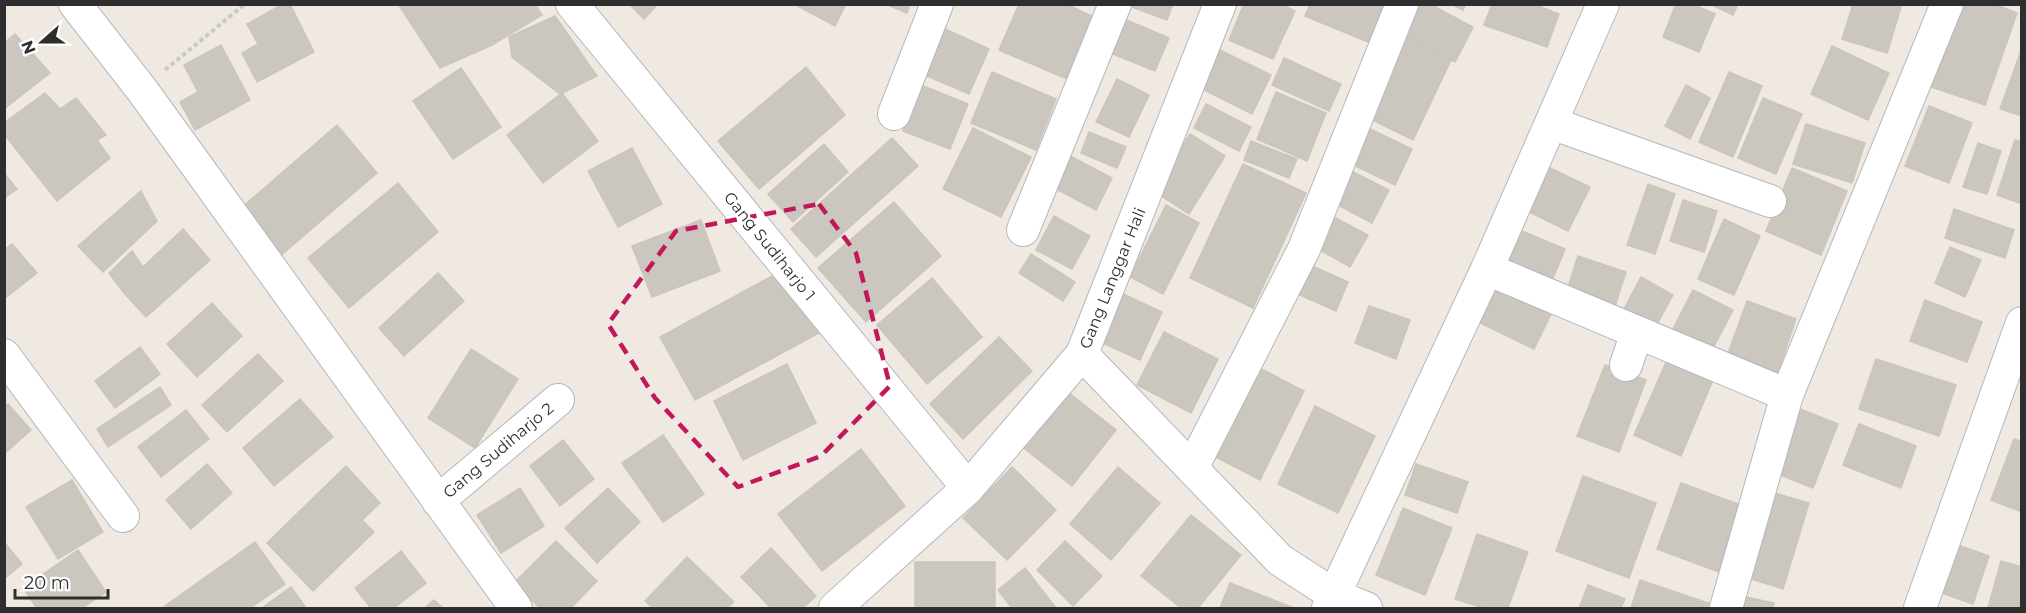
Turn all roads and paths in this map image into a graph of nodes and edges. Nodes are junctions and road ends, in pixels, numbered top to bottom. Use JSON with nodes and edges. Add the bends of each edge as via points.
{"nodes":[{"id":1,"x":75,"y":4,"type":"edge"},
{"id":2,"x":245,"y":4,"type":"edge"},
{"id":3,"x":572,"y":4,"type":"edge"},
{"id":4,"x":937,"y":4,"type":"edge"},
{"id":5,"x":1115,"y":4,"type":"edge"},
{"id":6,"x":1220,"y":4,"type":"edge"},
{"id":7,"x":1402,"y":4,"type":"edge"},
{"id":8,"x":1603,"y":4,"type":"edge"},
{"id":9,"x":1947,"y":4,"type":"edge"},
{"id":10,"x":142,"y":90,"type":"junction"},
{"id":11,"x":894,"y":114,"type":"dead end"},
{"id":12,"x":1551,"y":123,"type":"junction"},
{"id":13,"x":1770,"y":201,"type":"dead end"},
{"id":14,"x":1023,"y":230,"type":"dead end"},
{"id":15,"x":1487,"y":269,"type":"junction"},
{"id":16,"x":2022,"y":323,"type":"edge"},
{"id":17,"x":1636,"y":332,"type":"junction"},
{"id":18,"x":1082,"y":354,"type":"junction"},
{"id":19,"x":4,"y":355,"type":"edge"},
{"id":20,"x":1626,"y":365,"type":"dead end"},
{"id":21,"x":1787,"y":395,"type":"junction"},
{"id":22,"x":558,"y":399,"type":"dead end"},
{"id":23,"x":1192,"y":468,"type":"junction"},
{"id":24,"x":968,"y":488,"type":"junction"},
{"id":25,"x":438,"y":501,"type":"junction"},
{"id":26,"x":123,"y":516,"type":"dead end"},
{"id":27,"x":1331,"y":602,"type":"edge"},
{"id":28,"x":516,"y":609,"type":"edge"},
{"id":29,"x":835,"y":609,"type":"edge"},
{"id":30,"x":1366,"y":609,"type":"edge"},
{"id":31,"x":1726,"y":609,"type":"edge"},
{"id":32,"x":1920,"y":609,"type":"edge"}],
"edges":[{"from":1,"to":10,"type":"street"},
{"from":2,"to":10,"type":"path"},
{"from":3,"to":24,"type":"street","name":"Gang Sudiharjo 1"},
{"from":4,"to":11,"type":"street"},
{"from":5,"to":14,"type":"street"},
{"from":6,"to":18,"type":"street","name":"Gang Langgar Hali"},
{"from":7,"to":23,"type":"street","via":[[1304,249]]},
{"from":8,"to":12,"type":"street"},
{"from":9,"to":21,"type":"street"},
{"from":10,"to":25,"type":"street"},
{"from":12,"to":13,"type":"street"},
{"from":12,"to":15,"type":"street"},
{"from":15,"to":17,"type":"street"},
{"from":15,"to":27,"type":"street"},
{"from":16,"to":32,"type":"street"},
{"from":17,"to":20,"type":"street"},
{"from":17,"to":21,"type":"street"},
{"from":18,"to":23,"type":"street"},
{"from":18,"to":24,"type":"street","name":"Gang Langgar Hali"},
{"from":19,"to":26,"type":"street"},
{"from":21,"to":31,"type":"street"},
{"from":22,"to":25,"type":"street","name":"Gang Sudiharjo 2"},
{"from":23,"to":27,"type":"street","via":[[1280,560]]},
{"from":24,"to":29,"type":"street","name":"Gang Langgar Hali"},
{"from":25,"to":28,"type":"street"},
{"from":27,"to":30,"type":"street"}]}
